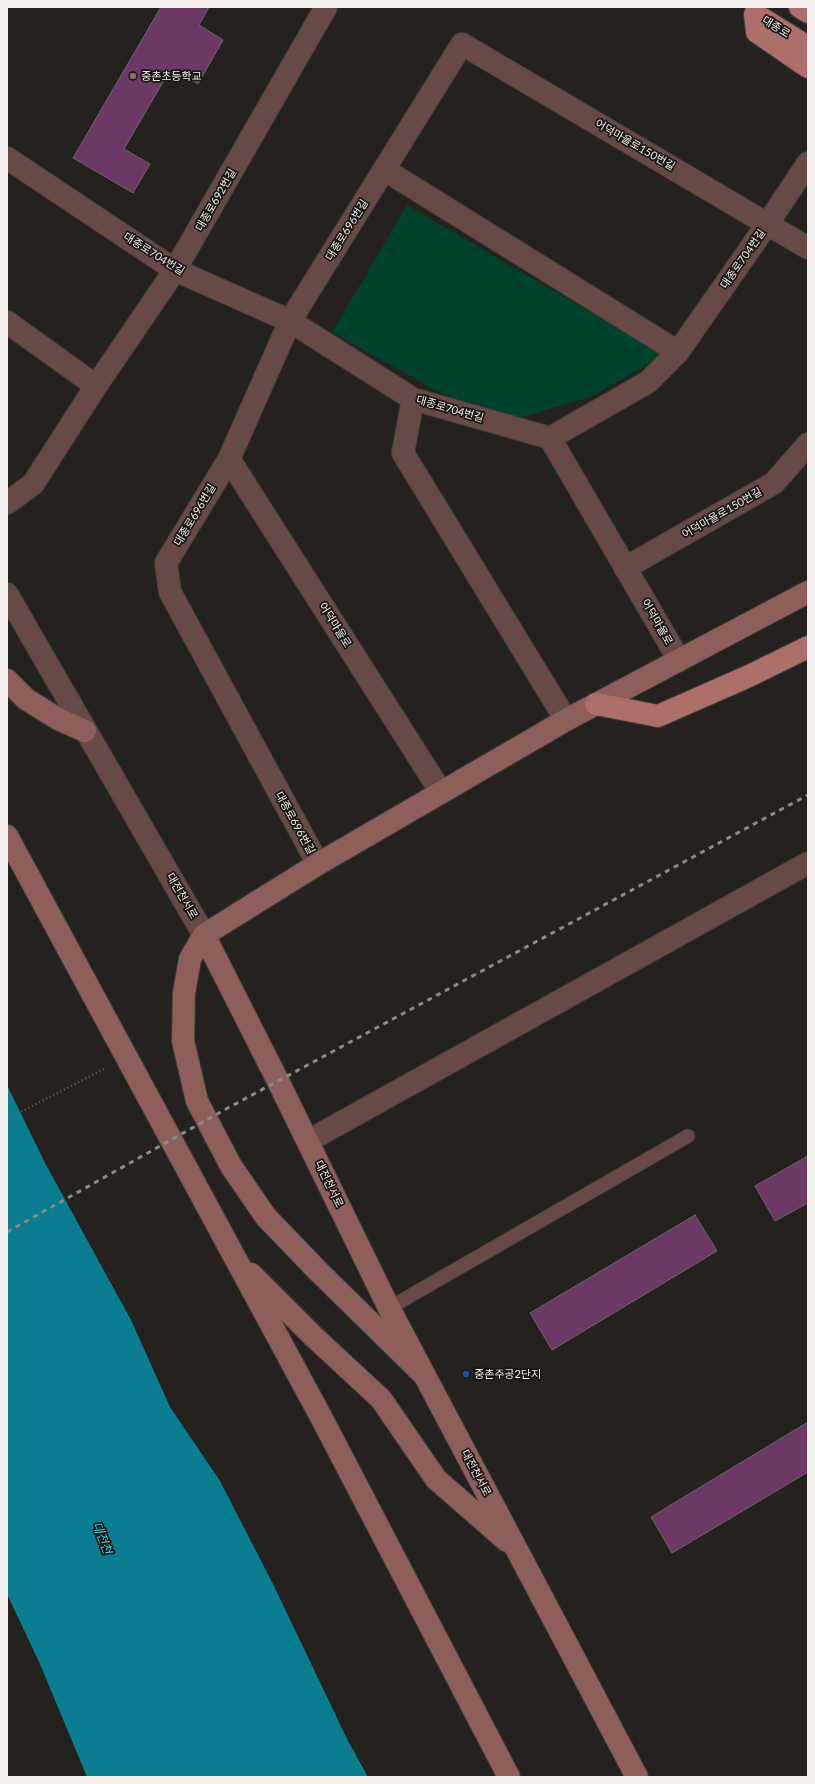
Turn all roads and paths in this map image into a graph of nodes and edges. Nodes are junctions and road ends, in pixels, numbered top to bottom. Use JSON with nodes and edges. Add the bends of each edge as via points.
{"nodes":[{"id":1,"x":326,"y":7,"type":"edge"},
{"id":2,"x":800,"y":7,"type":"edge"},
{"id":3,"x":803,"y":7,"type":"edge"},
{"id":4,"x":750,"y":10,"type":"edge"},
{"id":5,"x":808,"y":11,"type":"edge"},
{"id":6,"x":462,"y":44,"type":"joint"},
{"id":7,"x":808,"y":47,"type":"edge"},
{"id":8,"x":808,"y":67,"type":"edge"},
{"id":9,"x":7,"y":158,"type":"edge"},
{"id":10,"x":808,"y":163,"type":"edge"},
{"id":11,"x":385,"y":170,"type":"junction"},
{"id":12,"x":768,"y":223,"type":"junction"},
{"id":13,"x":808,"y":248,"type":"edge"},
{"id":14,"x":176,"y":270,"type":"junction"},
{"id":15,"x":290,"y":321,"type":"junction"},
{"id":16,"x":7,"y":322,"type":"edge"},
{"id":17,"x":678,"y":352,"type":"junction"},
{"id":18,"x":96,"y":386,"type":"junction"},
{"id":19,"x":413,"y":399,"type":"junction"},
{"id":20,"x":550,"y":438,"type":"junction"},
{"id":21,"x":808,"y":444,"type":"edge"},
{"id":22,"x":229,"y":458,"type":"junction"},
{"id":23,"x":7,"y":503,"type":"edge"},
{"id":24,"x":625,"y":568,"type":"junction"},
{"id":25,"x":808,"y":592,"type":"edge"},
{"id":26,"x":7,"y":594,"type":"edge"},
{"id":27,"x":808,"y":647,"type":"edge"},
{"id":28,"x":679,"y":660,"type":"junction"},
{"id":29,"x":7,"y":680,"type":"edge"},
{"id":30,"x":596,"y":704,"type":"junction"},
{"id":31,"x":566,"y":720,"type":"junction"},
{"id":32,"x":85,"y":731,"type":"junction"},
{"id":33,"x":441,"y":792,"type":"junction"},
{"id":34,"x":7,"y":836,"type":"edge"},
{"id":35,"x":808,"y":863,"type":"edge"},
{"id":36,"x":318,"y":864,"type":"junction"},
{"id":37,"x":204,"y":935,"type":"junction"},
{"id":38,"x":110,"y":1066,"type":"dead end"},
{"id":39,"x":7,"y":1119,"type":"edge"},
{"id":40,"x":688,"y":1136,"type":"dead end"},
{"id":41,"x":308,"y":1141,"type":"junction"},
{"id":42,"x":234,"y":1256,"type":"junction"},
{"id":43,"x":389,"y":1308,"type":"junction"},
{"id":44,"x":425,"y":1376,"type":"junction"},
{"id":45,"x":517,"y":1550,"type":"junction"},
{"id":46,"x":636,"y":1776,"type":"edge"},
{"id":47,"x":509,"y":1777,"type":"edge"}],
"edges":[{"from":1,"to":14,"type":"street","name":"대종로692번길"},
{"from":2,"to":5,"type":"main road"},
{"from":3,"to":5,"type":"main road"},
{"from":4,"to":7,"type":"main road","name":"대종로"},
{"from":4,"to":8,"type":"main road","via":[[758,32]]},
{"from":6,"to":11,"type":"street","name":"대종로696번길"},
{"from":6,"to":12,"type":"street","name":"어덕마을로150번길"},
{"from":9,"to":14,"type":"street","name":"대종로704번길"},
{"from":10,"to":12,"type":"street","name":"대종로704번길"},
{"from":11,"to":15,"type":"street","name":"대종로696번길"},
{"from":11,"to":17,"type":"street"},
{"from":12,"to":13,"type":"street","name":"어덕마을로150번길"},
{"from":12,"to":17,"type":"street","name":"대종로704번길"},
{"from":14,"to":15,"type":"street","name":"대종로704번길"},
{"from":14,"to":18,"type":"street","name":"대종로692번길"},
{"from":15,"to":19,"type":"street","name":"대종로704번길"},
{"from":15,"to":22,"type":"street","name":"대종로696번길"},
{"from":16,"to":18,"type":"street"},
{"from":17,"to":20,"type":"street","name":"대종로704번길","via":[[648,382]]},
{"from":18,"to":23,"type":"street","name":"대종로692번길","via":[[33,484]]},
{"from":19,"to":20,"type":"street","name":"대종로704번길"},
{"from":19,"to":31,"type":"street","via":[[403,453]]},
{"from":20,"to":24,"type":"street","name":"어덕마을로"},
{"from":21,"to":24,"type":"street","name":"어덕마을로150번길","via":[[774,483]]},
{"from":22,"to":33,"type":"street","name":"어덕마을로"},
{"from":22,"to":36,"type":"street","name":"대종로696번길","via":[[166,563],[170,592]]},
{"from":24,"to":28,"type":"street","name":"어덕마을로"},
{"from":25,"to":28,"type":"main road"},
{"from":26,"to":32,"type":"street","name":"대전천서로"},
{"from":27,"to":30,"type":"main road","via":[[658,716]]},
{"from":28,"to":30,"type":"main road"},
{"from":29,"to":32,"type":"main road","via":[[26,699],[58,719]]},
{"from":30,"to":31,"type":"main road"},
{"from":31,"to":33,"type":"main road"},
{"from":32,"to":37,"type":"street","name":"대전천서로"},
{"from":33,"to":36,"type":"main road"},
{"from":34,"to":42,"type":"main road"},
{"from":35,"to":41,"type":"street"},
{"from":36,"to":37,"type":"main road"},
{"from":37,"to":41,"type":"main road","name":"대전천서로"},
{"from":37,"to":44,"type":"main road","via":[[190,959],[184,993],[183,1041],[197,1101],[231,1166],[266,1217]]},
{"from":38,"to":39,"type":"path"},
{"from":40,"to":43,"type":"lane"},
{"from":41,"to":43,"type":"main road","name":"대전천서로"},
{"from":42,"to":45,"type":"main road","via":[[313,1336],[381,1398],[436,1479]]},
{"from":42,"to":47,"type":"main road"},
{"from":43,"to":44,"type":"main road","name":"대전천서로"},
{"from":44,"to":45,"type":"main road","name":"대전천서로"},
{"from":45,"to":46,"type":"main road","name":"대전천서로"}]}
